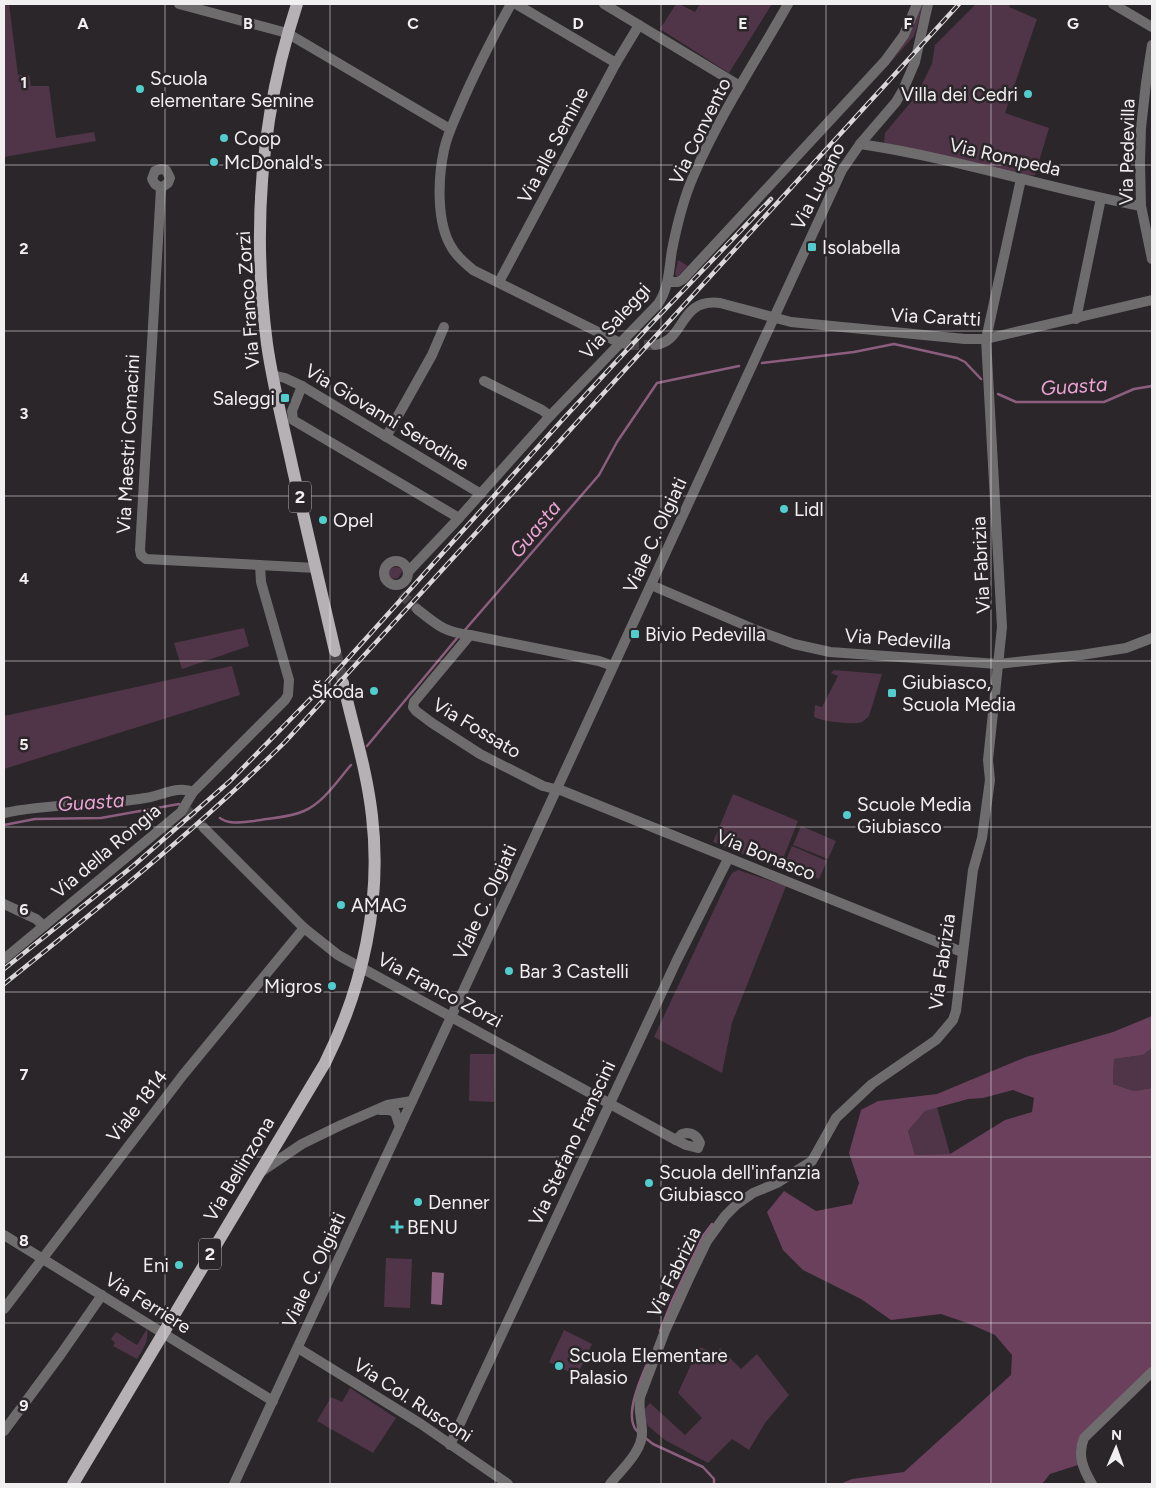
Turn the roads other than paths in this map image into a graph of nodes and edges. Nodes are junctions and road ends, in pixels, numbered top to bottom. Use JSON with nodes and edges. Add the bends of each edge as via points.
{"nodes":[{"id":1,"x":178,"y":4,"type":"edge"},
{"id":2,"x":297,"y":4,"type":"edge"},
{"id":3,"x":511,"y":4,"type":"edge"},
{"id":4,"x":516,"y":4,"type":"edge"},
{"id":5,"x":604,"y":4,"type":"edge"},
{"id":6,"x":788,"y":4,"type":"edge"},
{"id":7,"x":917,"y":4,"type":"edge"},
{"id":8,"x":928,"y":4,"type":"edge"},
{"id":9,"x":1113,"y":4,"type":"edge"},
{"id":10,"x":639,"y":25,"type":"junction"},
{"id":11,"x":1152,"y":27,"type":"edge"},
{"id":12,"x":287,"y":33,"type":"junction"},
{"id":13,"x":1152,"y":45,"type":"edge"},
{"id":14,"x":616,"y":63,"type":"junction"},
{"id":15,"x":740,"y":86,"type":"junction"},
{"id":16,"x":450,"y":129,"type":"junction"},
{"id":17,"x":860,"y":144,"type":"junction"},
{"id":18,"x":1021,"y":179,"type":"junction"},
{"id":19,"x":161,"y":188,"type":"dead end"},
{"id":20,"x":1101,"y":198,"type":"junction"},
{"id":21,"x":1141,"y":206,"type":"junction"},
{"id":22,"x":1152,"y":259,"type":"edge"},
{"id":23,"x":499,"y":282,"type":"junction"},
{"id":24,"x":668,"y":282,"type":"junction"},
{"id":25,"x":1152,"y":300,"type":"edge"},
{"id":26,"x":773,"y":318,"type":"junction"},
{"id":27,"x":1076,"y":319,"type":"junction"},
{"id":28,"x":444,"y":327,"type":"dead end"},
{"id":29,"x":986,"y":339,"type":"junction"},
{"id":30,"x":625,"y":344,"type":"junction"},
{"id":31,"x":654,"y":345,"type":"tunnel mouth"},
{"id":32,"x":754,"y":362,"type":"joint"},
{"id":33,"x":272,"y":375,"type":"junction"},
{"id":34,"x":484,"y":381,"type":"dead end"},
{"id":35,"x":302,"y":386,"type":"junction"},
{"id":36,"x":550,"y":416,"type":"junction"},
{"id":37,"x":386,"y":437,"type":"junction"},
{"id":38,"x":481,"y":494,"type":"junction"},
{"id":39,"x":459,"y":518,"type":"junction"},
{"id":40,"x":260,"y":565,"type":"junction"},
{"id":41,"x":316,"y":568,"type":"junction"},
{"id":42,"x":408,"y":572,"type":"junction"},
{"id":43,"x":651,"y":585,"type":"junction"},
{"id":44,"x":417,"y":609,"type":"tunnel mouth"},
{"id":45,"x":468,"y":634,"type":"junction"},
{"id":46,"x":1152,"y":638,"type":"edge"},
{"id":47,"x":336,"y":651,"type":"tunnel mouth"},
{"id":48,"x":998,"y":664,"type":"junction"},
{"id":49,"x":614,"y":666,"type":"junction"},
{"id":50,"x":343,"y":683,"type":"tunnel mouth"},
{"id":51,"x":556,"y":790,"type":"junction"},
{"id":52,"x":193,"y":792,"type":"junction"},
{"id":53,"x":4,"y":813,"type":"edge"},
{"id":54,"x":204,"y":828,"type":"tunnel mouth"},
{"id":55,"x":728,"y":859,"type":"junction"},
{"id":56,"x":4,"y":904,"type":"edge"},
{"id":57,"x":44,"y":926,"type":"junction"},
{"id":58,"x":304,"y":928,"type":"junction"},
{"id":59,"x":962,"y":952,"type":"junction"},
{"id":60,"x":4,"y":959,"type":"edge"},
{"id":61,"x":362,"y":969,"type":"junction"},
{"id":62,"x":451,"y":1016,"type":"junction"},
{"id":63,"x":412,"y":1101,"type":"junction"},
{"id":64,"x":610,"y":1103,"type":"junction"},
{"id":65,"x":374,"y":1111,"type":"junction"},
{"id":66,"x":400,"y":1127,"type":"junction"},
{"id":67,"x":676,"y":1140,"type":"dead end"},
{"id":68,"x":257,"y":1174,"type":"junction"},
{"id":69,"x":4,"y":1235,"type":"edge"},
{"id":70,"x":43,"y":1258,"type":"junction"},
{"id":71,"x":102,"y":1295,"type":"junction"},
{"id":72,"x":4,"y":1309,"type":"edge"},
{"id":73,"x":162,"y":1333,"type":"junction"},
{"id":74,"x":298,"y":1348,"type":"junction"},
{"id":75,"x":1152,"y":1372,"type":"edge"},
{"id":76,"x":273,"y":1401,"type":"junction"},
{"id":77,"x":4,"y":1431,"type":"edge"},
{"id":78,"x":450,"y":1445,"type":"junction"},
{"id":79,"x":73,"y":1484,"type":"edge"},
{"id":80,"x":234,"y":1484,"type":"edge"},
{"id":81,"x":508,"y":1484,"type":"edge"},
{"id":82,"x":610,"y":1484,"type":"edge"},
{"id":83,"x":1092,"y":1484,"type":"edge"}],
"edges":[{"from":1,"to":12,"type":"street"},
{"from":2,"to":12,"type":"main road","name":"Via Franco Zorzi","number":"2"},
{"from":3,"to":16,"type":"street"},
{"from":4,"to":14,"type":"street"},
{"from":5,"to":10,"type":"street"},
{"from":6,"to":15,"type":"street","name":"Via Convento"},
{"from":7,"to":24,"type":"street","name":"Via Saleggi","via":[[904,35],[885,61],[683,279]]},
{"from":8,"to":17,"type":"street","name":"Via Lugano","via":[[915,62],[903,90]]},
{"from":9,"to":11,"type":"street"},
{"from":10,"to":14,"type":"street","name":"Via alle Semine"},
{"from":10,"to":15,"type":"street"},
{"from":12,"to":16,"type":"street"},
{"from":12,"to":33,"type":"main road","name":"Via Franco Zorzi","number":"2","via":[[270,110],[262,180],[261,276]]},
{"from":13,"to":21,"type":"street","name":"Via Pedevilla","via":[[1141,128]]},
{"from":14,"to":23,"type":"street","name":"Via alle Semine"},
{"from":15,"to":24,"type":"street","name":"Via Convento","via":[[692,178],[680,215]]},
{"from":16,"to":23,"type":"street","via":[[440,178],[446,235],[450,246],[464,263]]},
{"from":17,"to":18,"type":"street","name":"Via Rompeda"},
{"from":17,"to":26,"type":"street","name":"Via Lugano","via":[[842,170]]},
{"from":18,"to":20,"type":"street","name":"Via Rompeda"},
{"from":18,"to":29,"type":"street","name":"Via Fabrizia"},
{"from":19,"to":40,"type":"street","name":"Via Maestri Comacini","via":[[141,555],[146,559]]},
{"from":20,"to":21,"type":"street","name":"Via Rompeda"},
{"from":20,"to":27,"type":"street"},
{"from":21,"to":22,"type":"street","name":"Via Pedevilla"},
{"from":23,"to":30,"type":"street"},
{"from":24,"to":30,"type":"street","name":"Via Saleggi","via":[[658,304]]},
{"from":25,"to":27,"type":"street","name":"Via Caratti"},
{"from":26,"to":29,"type":"street","name":"Via Caratti","via":[[918,336]]},
{"from":26,"to":31,"type":"street","name":"Via Caratti","via":[[705,303],[693,309],[668,340]]},
{"from":26,"to":32,"type":"street","name":"Via Lugano"},
{"from":27,"to":29,"type":"street","name":"Via Caratti"},
{"from":28,"to":37,"type":"street"},
{"from":29,"to":48,"type":"street","name":"Via Fabrizia","via":[[1002,627]]},
{"from":30,"to":36,"type":"street","name":"Via Saleggi"},
{"from":32,"to":43,"type":"street","name":"Viale C. Olgiati"},
{"from":33,"to":35,"type":"street","name":"Via Giovanni Serodine"},
{"from":33,"to":41,"type":"main road","name":"Via Franco Zorzi","number":"2"},
{"from":34,"to":36,"type":"street"},
{"from":35,"to":37,"type":"street","name":"Via Giovanni Serodine"},
{"from":35,"to":39,"type":"street","via":[[292,411],[293,420]]},
{"from":36,"to":38,"type":"street","name":"Via Saleggi"},
{"from":37,"to":38,"type":"street","name":"Via Giovanni Serodine"},
{"from":38,"to":39,"type":"street","name":"Via Saleggi"},
{"from":39,"to":42,"type":"street","name":"Via Saleggi"},
{"from":40,"to":41,"type":"street","name":"Via Maestri Comacini"},
{"from":40,"to":52,"type":"street","via":[[261,582],[288,680],[288,695]]},
{"from":41,"to":47,"type":"main road","name":"Via Franco Zorzi","number":"2"},
{"from":42,"to":42,"type":"street","name":"Via Saleggi","via":[[398,590],[385,579],[383,572],[387,565],[398,561]]},
{"from":43,"to":48,"type":"street","name":"Via Pedevilla","via":[[807,648]]},
{"from":43,"to":49,"type":"street","name":"Viale C. Olgiati"},
{"from":44,"to":45,"type":"street","via":[[450,632]]},
{"from":45,"to":49,"type":"street"},
{"from":45,"to":51,"type":"street","name":"Via Fossato","via":[[413,707],[480,754]]},
{"from":46,"to":48,"type":"street","name":"Via Pedevilla","via":[[1126,648]]},
{"from":48,"to":59,"type":"street","name":"Via Fabrizia","via":[[988,760],[990,780]]},
{"from":49,"to":51,"type":"street","name":"Viale C. Olgiati"},
{"from":50,"to":61,"type":"main road","name":"Via Franco Zorzi","number":"2","via":[[369,795],[374,834],[373,897]]},
{"from":51,"to":55,"type":"street","name":"Via Bonasco"},
{"from":51,"to":62,"type":"street","name":"Viale C. Olgiati"},
{"from":52,"to":53,"type":"street","via":[[184,789],[129,800],[31,807]]},
{"from":52,"to":57,"type":"street","name":"Via della Rongia","via":[[185,809]]},
{"from":54,"to":58,"type":"street"},
{"from":55,"to":59,"type":"street","name":"Via Bonasco"},
{"from":55,"to":64,"type":"street","name":"Via Stefano Franscini"},
{"from":56,"to":57,"type":"street"},
{"from":57,"to":60,"type":"street","name":"Via della Rongia"},
{"from":58,"to":61,"type":"street"},
{"from":58,"to":70,"type":"street","name":"Viale 1814","via":[[183,1075]]},
{"from":59,"to":82,"type":"street","name":"Via Fabrizia","via":[[956,1011],[942,1035],[860,1094],[836,1118],[812,1161],[777,1183],[753,1193],[736,1205],[715,1228],[670,1318],[640,1397],[642,1436],[635,1452]]},
{"from":61,"to":62,"type":"street","name":"Via Franco Zorzi"},
{"from":61,"to":68,"type":"main road","name":"Via Bellinzona","number":"2","via":[[346,1020],[325,1062]]},
{"from":62,"to":63,"type":"street","name":"Viale C. Olgiati"},
{"from":62,"to":64,"type":"street","name":"Via Franco Zorzi"},
{"from":63,"to":65,"type":"street","via":[[386,1105]]},
{"from":63,"to":66,"type":"street","name":"Viale C. Olgiati"},
{"from":64,"to":67,"type":"street","name":"Via Franco Zorzi"},
{"from":64,"to":78,"type":"street","name":"Via Stefano Franscini"},
{"from":65,"to":66,"type":"street","via":[[396,1112]]},
{"from":65,"to":68,"type":"street","via":[[302,1144]]},
{"from":66,"to":74,"type":"street","name":"Viale C. Olgiati"},
{"from":68,"to":73,"type":"main road","name":"Via Bellinzona","number":"2"},
{"from":69,"to":70,"type":"street","name":"Via Ferriere"},
{"from":70,"to":71,"type":"street","name":"Via Ferriere"},
{"from":70,"to":72,"type":"street","name":"Viale 1814"},
{"from":71,"to":73,"type":"street","name":"Via Ferriere"},
{"from":71,"to":77,"type":"street"},
{"from":73,"to":76,"type":"street","name":"Via Ferriere"},
{"from":73,"to":79,"type":"main road","name":"Via Bellinzona","number":"2"},
{"from":74,"to":76,"type":"street","name":"Viale C. Olgiati"},
{"from":74,"to":78,"type":"street","name":"Via Col. Rusconi"},
{"from":75,"to":83,"type":"street","via":[[1084,1438],[1081,1464]]},
{"from":76,"to":80,"type":"street","name":"Viale C. Olgiati"},
{"from":78,"to":81,"type":"street","name":"Via Col. Rusconi"}]}
